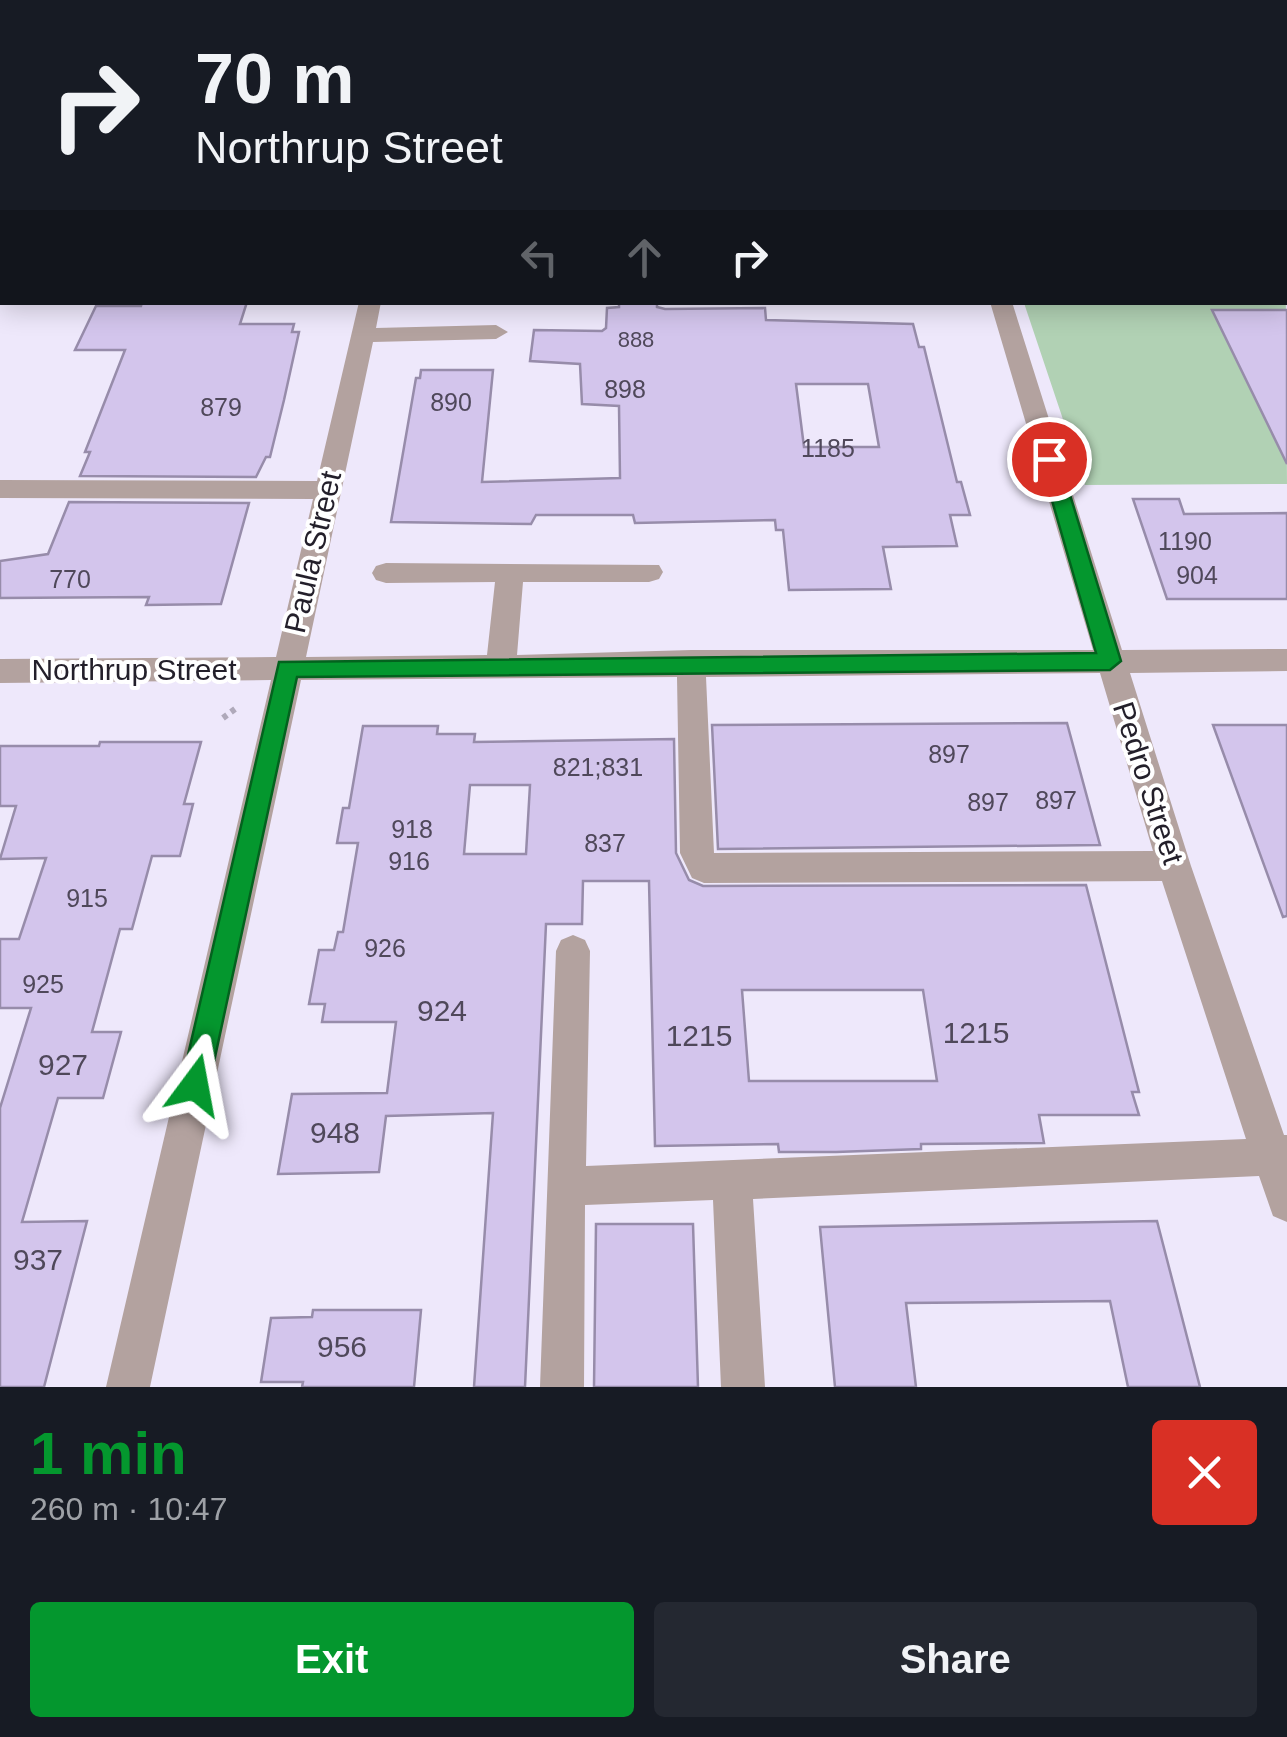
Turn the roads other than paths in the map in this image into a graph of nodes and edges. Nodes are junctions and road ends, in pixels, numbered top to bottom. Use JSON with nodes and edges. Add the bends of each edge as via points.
{"nodes":[{"id":1,"x":369,"y":305,"type":"edge"},
{"id":2,"x":1002,"y":305,"type":"edge"},
{"id":3,"x":496,"y":332,"type":"dead end"},
{"id":4,"x":363,"y":335,"type":"junction"},
{"id":5,"x":0,"y":490,"type":"edge"},
{"id":6,"x":328,"y":490,"type":"junction"},
{"id":7,"x":510,"y":572,"type":"junction"},
{"id":8,"x":650,"y":572,"type":"dead end"},
{"id":9,"x":386,"y":573,"type":"dead end"},
{"id":10,"x":1287,"y":660,"type":"edge"},
{"id":11,"x":1110,"y":661,"type":"junction"},
{"id":12,"x":691,"y":662,"type":"junction"},
{"id":13,"x":501,"y":666,"type":"junction"},
{"id":14,"x":287,"y":668,"type":"junction"},
{"id":15,"x":0,"y":671,"type":"edge"},
{"id":16,"x":1174,"y":866,"type":"junction"},
{"id":17,"x":573,"y":951,"type":"dead end"},
{"id":18,"x":1280,"y":1155,"type":"edge"},
{"id":19,"x":732,"y":1177,"type":"junction"},
{"id":20,"x":566,"y":1186,"type":"junction"},
{"id":21,"x":1287,"y":1202,"type":"edge"},
{"id":22,"x":128,"y":1387,"type":"edge"},
{"id":23,"x":562,"y":1387,"type":"edge"},
{"id":24,"x":743,"y":1387,"type":"edge"}],
"edges":[{"from":1,"to":4,"type":"street","name":"Paula Street"},
{"from":2,"to":11,"type":"street","name":"Pedro Street"},
{"from":3,"to":4,"type":"street"},
{"from":4,"to":6,"type":"street","name":"Paula Street"},
{"from":5,"to":6,"type":"street"},
{"from":6,"to":14,"type":"street","name":"Paula Street"},
{"from":7,"to":8,"type":"street"},
{"from":7,"to":9,"type":"street"},
{"from":7,"to":13,"type":"street"},
{"from":10,"to":11,"type":"street","name":"Northrup Street"},
{"from":11,"to":12,"type":"street","name":"Northrup Street"},
{"from":11,"to":16,"type":"street","name":"Pedro Street"},
{"from":12,"to":13,"type":"street","name":"Northrup Street"},
{"from":12,"to":16,"type":"street","via":[[697,853],[704,868]]},
{"from":13,"to":14,"type":"street","name":"Northrup Street"},
{"from":14,"to":15,"type":"street","name":"Northrup Street"},
{"from":14,"to":22,"type":"street","name":"Paula Street"},
{"from":16,"to":18,"type":"street","name":"Pedro Street"},
{"from":17,"to":20,"type":"street"},
{"from":18,"to":19,"type":"street"},
{"from":18,"to":21,"type":"street","name":"Pedro Street"},
{"from":19,"to":20,"type":"street"},
{"from":19,"to":24,"type":"street"},
{"from":20,"to":23,"type":"street"}]}
